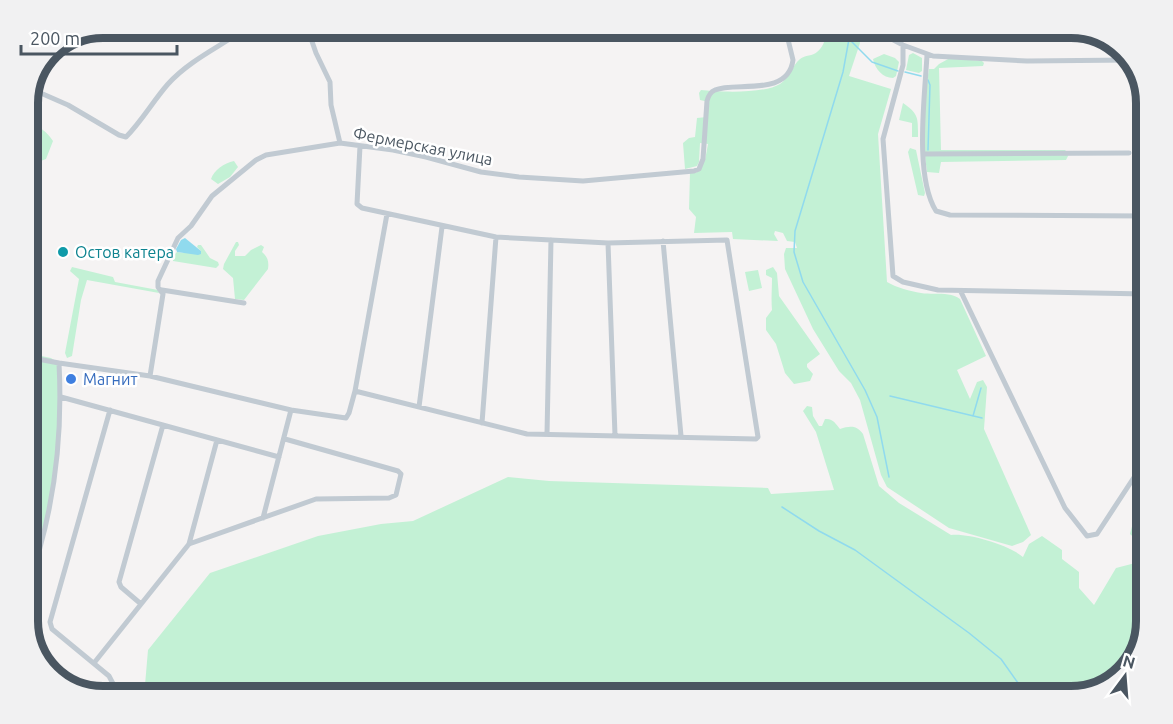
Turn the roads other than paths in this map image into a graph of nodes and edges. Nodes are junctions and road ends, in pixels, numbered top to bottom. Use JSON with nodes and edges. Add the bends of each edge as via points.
{"nodes":[{"id":1,"x":231,"y":38,"type":"edge"},
{"id":2,"x":311,"y":38,"type":"edge"},
{"id":3,"x":788,"y":38,"type":"edge"},
{"id":4,"x":889,"y":38,"type":"edge"},
{"id":5,"x":903,"y":45,"type":"junction"},
{"id":6,"x":927,"y":55,"type":"junction"},
{"id":7,"x":1119,"y":60,"type":"edge"},
{"id":8,"x":53,"y":61,"type":"edge"},
{"id":9,"x":42,"y":81,"type":"edge"},
{"id":10,"x":39,"y":93,"type":"edge"},
{"id":11,"x":340,"y":143,"type":"junction"},
{"id":12,"x":360,"y":146,"type":"junction"},
{"id":13,"x":1129,"y":153,"type":"dead end"},
{"id":14,"x":923,"y":154,"type":"junction"},
{"id":15,"x":387,"y":214,"type":"junction"},
{"id":16,"x":1135,"y":216,"type":"edge"},
{"id":17,"x":442,"y":227,"type":"junction"},
{"id":18,"x":496,"y":237,"type":"junction"},
{"id":19,"x":551,"y":240,"type":"junction"},
{"id":20,"x":663,"y":241,"type":"junction"},
{"id":21,"x":608,"y":243,"type":"junction"},
{"id":22,"x":162,"y":290,"type":"junction"},
{"id":23,"x":961,"y":292,"type":"junction"},
{"id":24,"x":1135,"y":294,"type":"edge"},
{"id":25,"x":244,"y":303,"type":"dead end"},
{"id":26,"x":38,"y":359,"type":"edge"},
{"id":27,"x":59,"y":363,"type":"junction"},
{"id":28,"x":150,"y":376,"type":"junction"},
{"id":29,"x":355,"y":391,"type":"junction"},
{"id":30,"x":61,"y":397,"type":"junction"},
{"id":31,"x":419,"y":407,"type":"junction"},
{"id":32,"x":110,"y":410,"type":"junction"},
{"id":33,"x":291,"y":410,"type":"junction"},
{"id":34,"x":482,"y":423,"type":"junction"},
{"id":35,"x":163,"y":425,"type":"junction"},
{"id":36,"x":547,"y":434,"type":"junction"},
{"id":37,"x":615,"y":435,"type":"junction"},
{"id":38,"x":681,"y":436,"type":"junction"},
{"id":39,"x":285,"y":439,"type":"junction"},
{"id":40,"x":217,"y":441,"type":"junction"},
{"id":41,"x":279,"y":457,"type":"junction"},
{"id":42,"x":1136,"y":475,"type":"edge"},
{"id":43,"x":263,"y":518,"type":"junction"},
{"id":44,"x":189,"y":544,"type":"junction"},
{"id":45,"x":38,"y":559,"type":"edge"},
{"id":46,"x":141,"y":604,"type":"junction"},
{"id":47,"x":94,"y":663,"type":"junction"},
{"id":48,"x":114,"y":686,"type":"edge"}],
"edges":[{"from":1,"to":10,"type":"street","via":[[177,75],[126,137]]},
{"from":2,"to":11,"type":"street","via":[[330,82]]},
{"from":3,"to":12,"type":"street","name":"Фермерская улица","via":[[793,65],[787,74],[767,85],[716,89],[710,94],[703,159],[694,171],[583,181],[530,178],[481,172],[426,157]]},
{"from":4,"to":5,"type":"street"},
{"from":5,"to":6,"type":"street"},
{"from":5,"to":23,"type":"street","via":[[903,65],[883,139],[892,272],[903,282]]},
{"from":6,"to":7,"type":"street","via":[[1027,61]]},
{"from":6,"to":14,"type":"street"},
{"from":8,"to":9,"type":"street"},
{"from":11,"to":12,"type":"street","name":"Фермерская улица"},
{"from":11,"to":22,"type":"street","name":"Фермерская улица","via":[[266,154],[243,170],[212,196],[178,238],[158,281]]},
{"from":12,"to":15,"type":"street","via":[[357,204]]},
{"from":13,"to":14,"type":"street"},
{"from":14,"to":16,"type":"street","via":[[932,204],[942,214]]},
{"from":15,"to":17,"type":"street"},
{"from":15,"to":29,"type":"street"},
{"from":17,"to":18,"type":"street"},
{"from":17,"to":31,"type":"street"},
{"from":18,"to":19,"type":"street"},
{"from":18,"to":34,"type":"street"},
{"from":19,"to":21,"type":"street"},
{"from":19,"to":36,"type":"street"},
{"from":20,"to":21,"type":"street"},
{"from":20,"to":38,"type":"street"},
{"from":20,"to":38,"type":"street","via":[[727,240],[759,434],[756,439]]},
{"from":21,"to":37,"type":"street"},
{"from":22,"to":25,"type":"street"},
{"from":22,"to":28,"type":"street","name":"Фермерская улица"},
{"from":23,"to":24,"type":"street"},
{"from":23,"to":42,"type":"street","via":[[1065,508],[1083,532],[1097,534]]},
{"from":26,"to":27,"type":"street"},
{"from":27,"to":28,"type":"street"},
{"from":27,"to":30,"type":"street"},
{"from":28,"to":33,"type":"street"},
{"from":29,"to":31,"type":"street"},
{"from":29,"to":33,"type":"street","via":[[346,418]]},
{"from":30,"to":32,"type":"street"},
{"from":30,"to":45,"type":"street","via":[[58,448]]},
{"from":31,"to":34,"type":"street"},
{"from":32,"to":35,"type":"street"},
{"from":32,"to":47,"type":"street","via":[[50,622],[52,629]]},
{"from":33,"to":39,"type":"street"},
{"from":34,"to":36,"type":"street","via":[[521,433]]},
{"from":35,"to":40,"type":"street"},
{"from":35,"to":46,"type":"street","via":[[119,582]]},
{"from":36,"to":37,"type":"street"},
{"from":37,"to":38,"type":"street"},
{"from":39,"to":41,"type":"street"},
{"from":39,"to":43,"type":"street","via":[[398,471],[401,474],[396,495],[316,499]]},
{"from":40,"to":41,"type":"street"},
{"from":40,"to":44,"type":"street"},
{"from":41,"to":43,"type":"street"},
{"from":43,"to":44,"type":"street"},
{"from":44,"to":46,"type":"street"},
{"from":46,"to":47,"type":"street"},
{"from":47,"to":48,"type":"street"}]}
